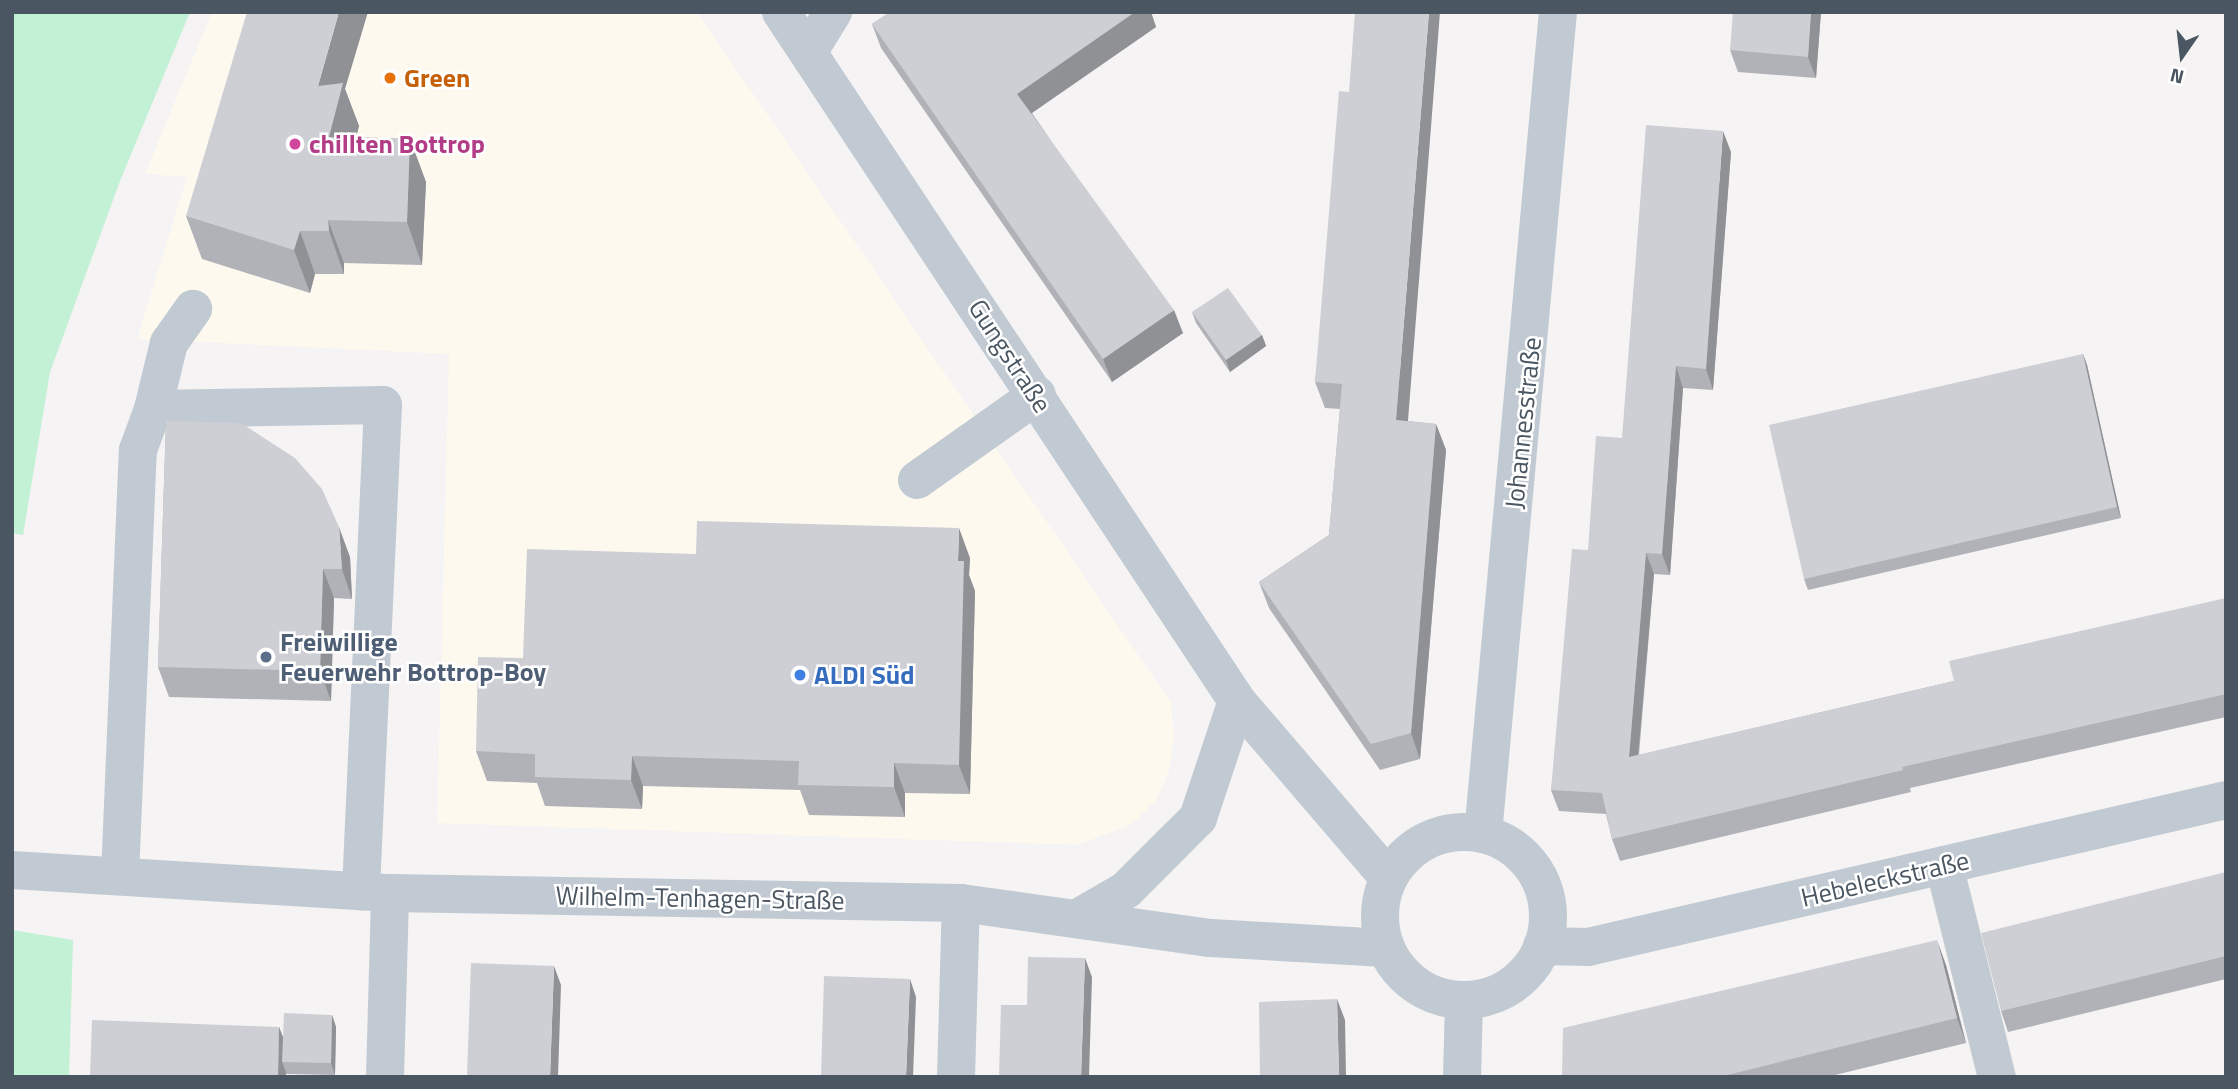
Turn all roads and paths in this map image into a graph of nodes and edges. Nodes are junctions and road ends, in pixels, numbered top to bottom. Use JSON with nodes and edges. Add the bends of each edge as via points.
{"nodes":[{"id":1,"x":781,"y":12,"type":"edge"},
{"id":2,"x":833,"y":12,"type":"edge"},
{"id":3,"x":1558,"y":12,"type":"edge"},
{"id":4,"x":809,"y":51,"type":"junction"},
{"id":5,"x":193,"y":309,"type":"dead end"},
{"id":6,"x":1037,"y":395,"type":"junction"},
{"id":7,"x":153,"y":409,"type":"junction"},
{"id":8,"x":918,"y":480,"type":"dead end"},
{"id":9,"x":1237,"y":701,"type":"junction"},
{"id":10,"x":2226,"y":800,"type":"edge"},
{"id":11,"x":1483,"y":834,"type":"junction"},
{"id":12,"x":1944,"y":865,"type":"junction"},
{"id":13,"x":12,"y":870,"type":"edge"},
{"id":14,"x":120,"y":876,"type":"junction"},
{"id":15,"x":1388,"y":877,"type":"junction"},
{"id":16,"x":375,"y":892,"type":"junction"},
{"id":17,"x":961,"y":902,"type":"junction"},
{"id":18,"x":1076,"y":919,"type":"junction"},
{"id":19,"x":1542,"y":946,"type":"junction"},
{"id":20,"x":1385,"y":948,"type":"junction"},
{"id":21,"x":1464,"y":1000,"type":"junction"},
{"id":22,"x":385,"y":1077,"type":"edge"},
{"id":23,"x":956,"y":1077,"type":"edge"},
{"id":24,"x":1462,"y":1077,"type":"edge"},
{"id":25,"x":1997,"y":1077,"type":"edge"}],
"edges":[{"from":1,"to":4,"type":"street","name":"Gungstraße"},
{"from":2,"to":4,"type":"street"},
{"from":3,"to":11,"type":"street","name":"Johannesstraße"},
{"from":4,"to":6,"type":"street","name":"Gungstraße"},
{"from":5,"to":7,"type":"street","via":[[169,343]]},
{"from":6,"to":8,"type":"street"},
{"from":6,"to":9,"type":"street","name":"Gungstraße"},
{"from":7,"to":14,"type":"street","via":[[138,450]]},
{"from":7,"to":16,"type":"street","via":[[383,405]]},
{"from":9,"to":15,"type":"street","name":"Gungstraße"},
{"from":9,"to":18,"type":"street","via":[[1198,818],[1126,890]]},
{"from":10,"to":12,"type":"street","name":"Hebeleckstraße"},
{"from":11,"to":15,"type":"street","via":[[1439,835],[1401,859]]},
{"from":11,"to":19,"type":"street","via":[[1506,842],[1539,877],[1548,923]]},
{"from":12,"to":19,"type":"street","name":"Hebeleckstraße","via":[[1588,947]]},
{"from":12,"to":25,"type":"street"},
{"from":13,"to":14,"type":"street","name":"Wilhelm-Tenhagen-Straße"},
{"from":14,"to":16,"type":"street","name":"Wilhelm-Tenhagen-Straße"},
{"from":15,"to":20,"type":"street","via":[[1379,912]]},
{"from":16,"to":17,"type":"street","name":"Wilhelm-Tenhagen-Straße"},
{"from":16,"to":22,"type":"street"},
{"from":17,"to":18,"type":"street","name":"Wilhelm-Tenhagen-Straße"},
{"from":17,"to":23,"type":"street"},
{"from":18,"to":20,"type":"street","name":"Wilhelm-Tenhagen-Straße","via":[[1211,938]]},
{"from":19,"to":21,"type":"street","via":[[1520,980],[1484,998]]},
{"from":20,"to":21,"type":"street","via":[[1395,965],[1425,991]]},
{"from":21,"to":24,"type":"street"}]}
